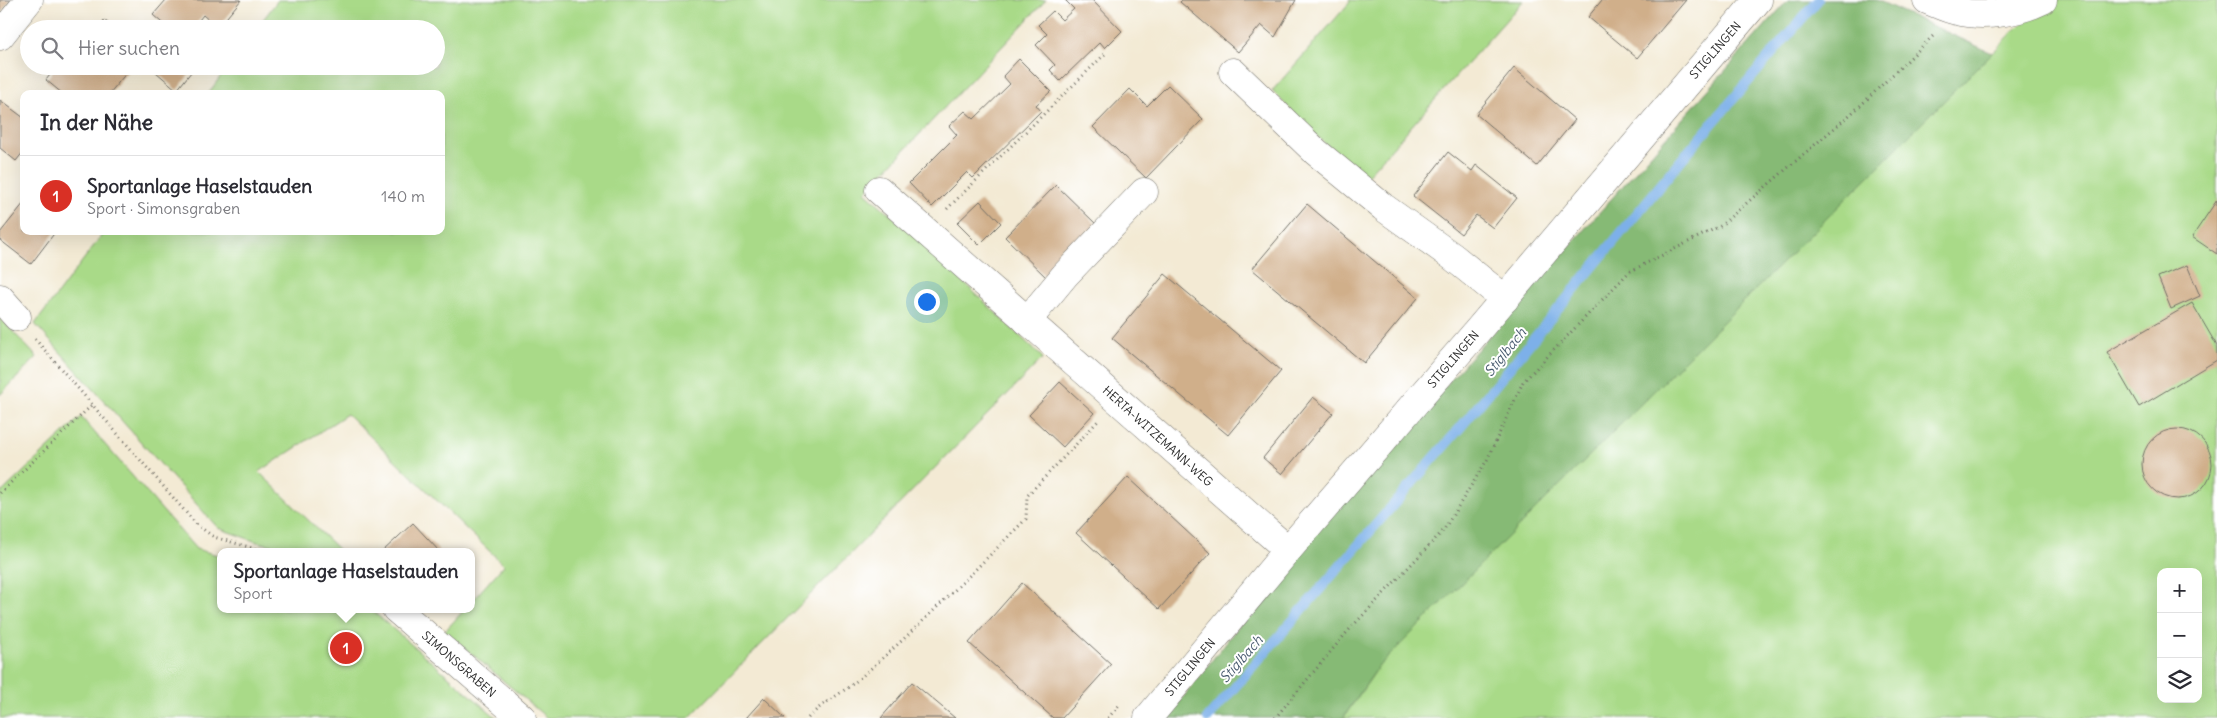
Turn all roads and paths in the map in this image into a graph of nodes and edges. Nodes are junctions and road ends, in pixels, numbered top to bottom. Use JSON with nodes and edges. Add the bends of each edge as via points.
{"nodes":[{"id":1,"x":29,"y":0,"type":"edge"},
{"id":2,"x":1758,"y":0,"type":"edge"},
{"id":3,"x":1927,"y":0,"type":"edge"},
{"id":4,"x":2043,"y":0,"type":"edge"},
{"id":5,"x":1958,"y":12,"type":"junction"},
{"id":6,"x":0,"y":36,"type":"edge"},
{"id":7,"x":1107,"y":52,"type":"dead end"},
{"id":8,"x":1233,"y":72,"type":"dead end"},
{"id":9,"x":879,"y":190,"type":"dead end"},
{"id":10,"x":1144,"y":192,"type":"dead end"},
{"id":11,"x":925,"y":231,"type":"junction"},
{"id":12,"x":1505,"y":299,"type":"junction"},
{"id":13,"x":8,"y":307,"type":"edge"},
{"id":14,"x":1027,"y":321,"type":"junction"},
{"id":15,"x":1117,"y":399,"type":"junction"},
{"id":16,"x":92,"y":405,"type":"junction"},
{"id":17,"x":0,"y":493,"type":"edge"},
{"id":18,"x":252,"y":548,"type":"edge"},
{"id":19,"x":1288,"y":550,"type":"junction"},
{"id":20,"x":401,"y":613,"type":"edge"},
{"id":21,"x":522,"y":718,"type":"edge"},
{"id":22,"x":808,"y":718,"type":"edge"},
{"id":23,"x":1148,"y":718,"type":"edge"},
{"id":24,"x":1275,"y":718,"type":"edge"}],
"edges":[{"from":1,"to":6,"type":"street"},
{"from":2,"to":12,"type":"street","name":"STIGLINGEN"},
{"from":3,"to":5,"type":"street"},
{"from":4,"to":5,"type":"street","via":[[2020,9],[1990,14]]},
{"from":5,"to":24,"type":"path","via":[[1860,106],[1720,226],[1629,272],[1523,382],[1487,460],[1443,531],[1348,631]]},
{"from":7,"to":11,"type":"path"},
{"from":8,"to":12,"type":"street","via":[[1316,152]]},
{"from":9,"to":11,"type":"street","name":"HERTA-WITZEMANN-WEG"},
{"from":10,"to":14,"type":"street"},
{"from":11,"to":14,"type":"street","name":"HERTA-WITZEMANN-WEG"},
{"from":12,"to":19,"type":"street","name":"STIGLINGEN"},
{"from":13,"to":16,"type":"path"},
{"from":14,"to":15,"type":"street","name":"HERTA-WITZEMANN-WEG"},
{"from":15,"to":19,"type":"street","name":"HERTA-WITZEMANN-WEG"},
{"from":15,"to":22,"type":"path","via":[[1027,496],[1026,519],[943,603],[858,680]]},
{"from":16,"to":17,"type":"path"},
{"from":16,"to":18,"type":"path","via":[[198,525],[214,537]]},
{"from":19,"to":23,"type":"street","name":"STIGLINGEN"},
{"from":20,"to":21,"type":"street","name":"SIMONSGRABEN"}]}
